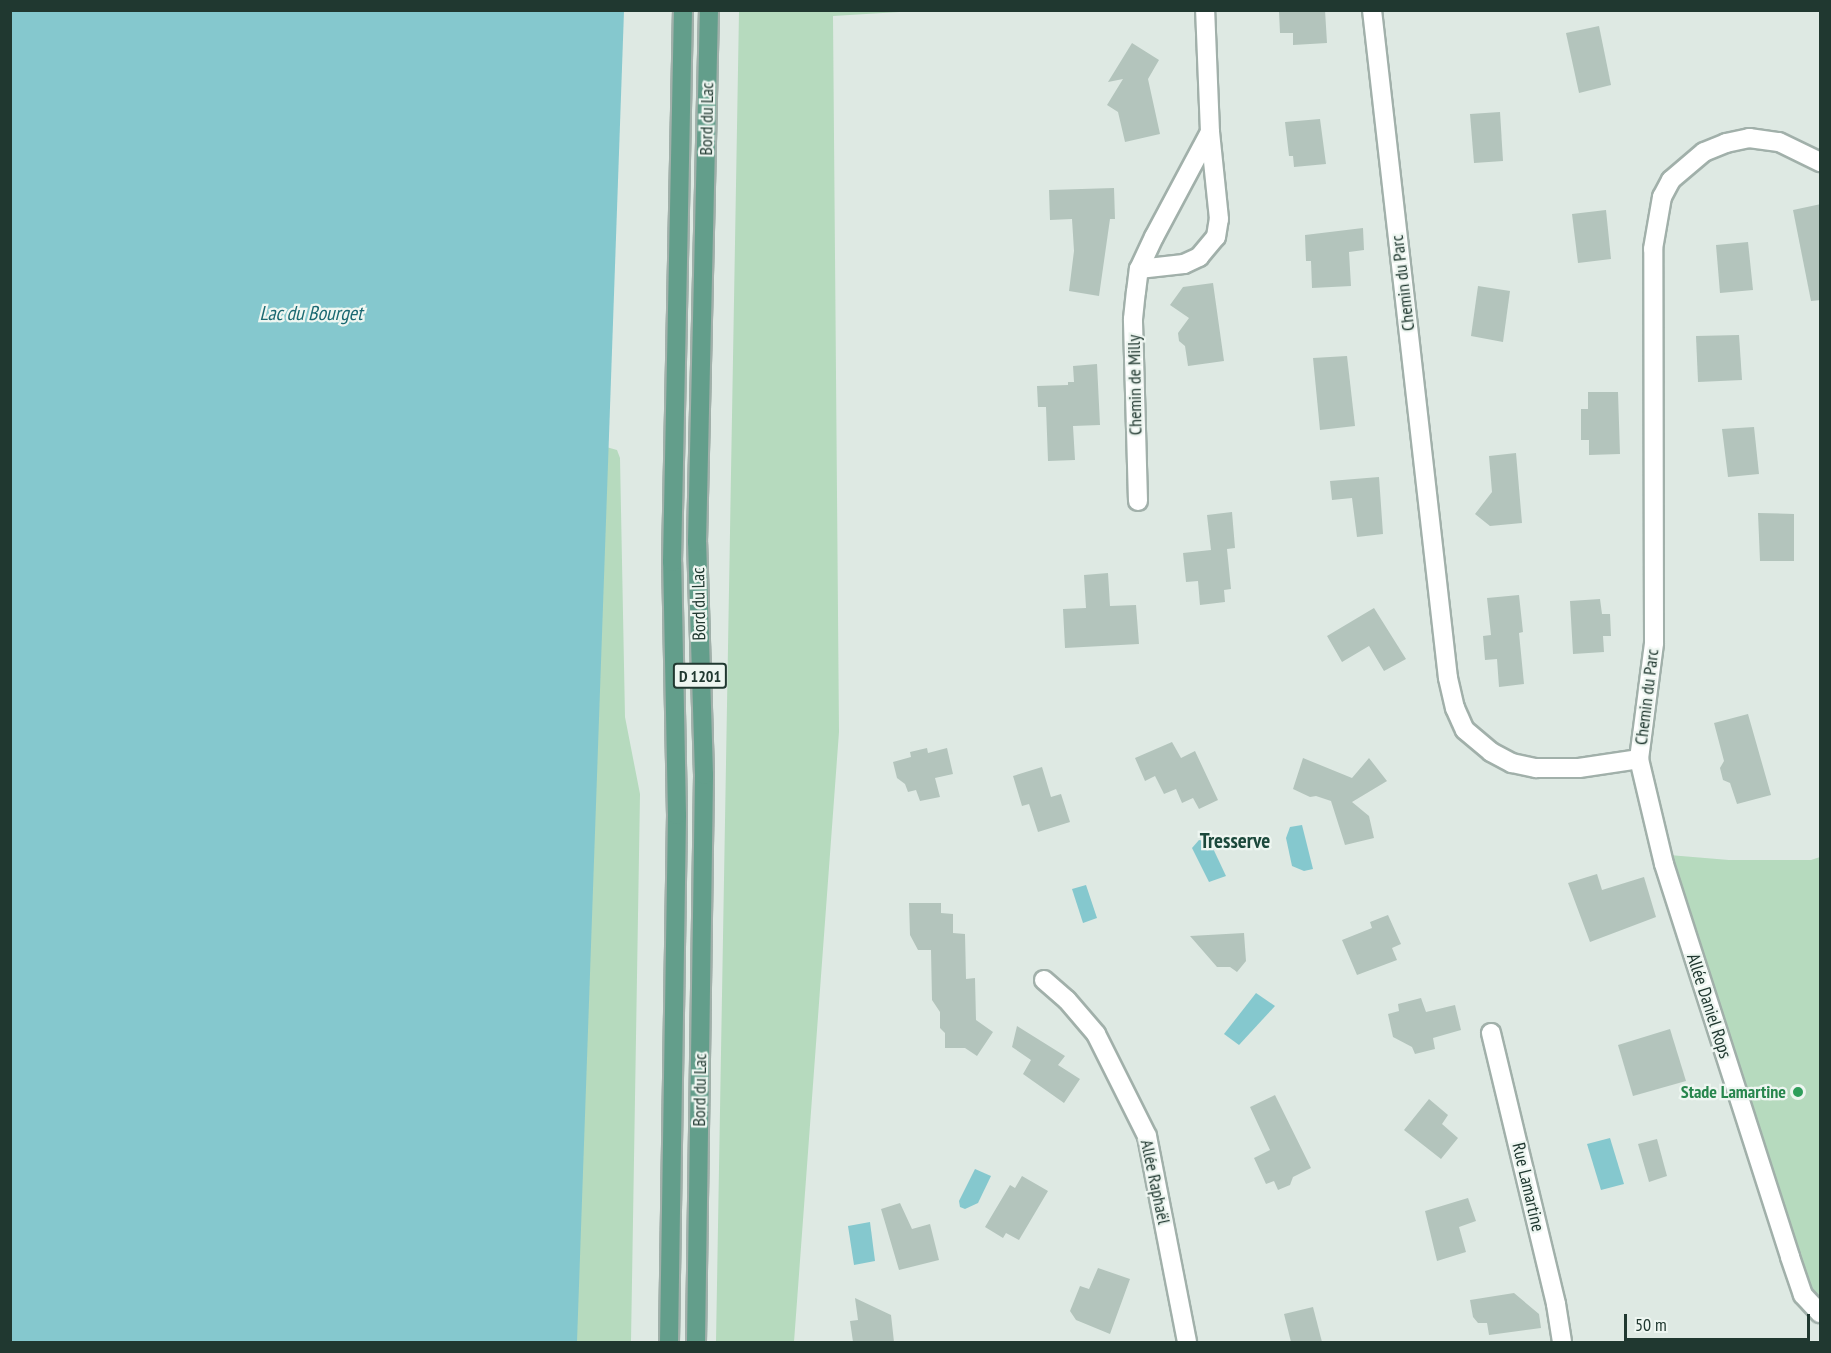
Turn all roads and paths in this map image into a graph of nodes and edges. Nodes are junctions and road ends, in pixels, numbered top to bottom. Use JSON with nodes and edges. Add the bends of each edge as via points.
{"nodes":[{"id":1,"x":683,"y":10,"type":"edge"},
{"id":2,"x":709,"y":10,"type":"edge"},
{"id":3,"x":1205,"y":10,"type":"edge"},
{"id":4,"x":1372,"y":10,"type":"edge"},
{"id":5,"x":1210,"y":132,"type":"junction"},
{"id":6,"x":1821,"y":162,"type":"edge"},
{"id":7,"x":1139,"y":269,"type":"junction"},
{"id":8,"x":1138,"y":501,"type":"dead end"},
{"id":9,"x":1639,"y":759,"type":"junction"},
{"id":10,"x":1044,"y":980,"type":"dead end"},
{"id":11,"x":1491,"y":1033,"type":"dead end"},
{"id":12,"x":1821,"y":1313,"type":"edge"},
{"id":13,"x":669,"y":1342,"type":"edge"},
{"id":14,"x":696,"y":1342,"type":"edge"},
{"id":15,"x":1187,"y":1342,"type":"edge"},
{"id":16,"x":1562,"y":1342,"type":"edge"}],
"edges":[{"from":1,"to":13,"type":"main road","name":"Bord du Lac","number":"D 1201","via":[[672,562],[677,815]]},
{"from":2,"to":14,"type":"main road","name":"Bord du Lac","number":"D 1201","via":[[698,542],[704,775]]},
{"from":3,"to":5,"type":"street","name":"Chemin de Milly"},
{"from":4,"to":9,"type":"street","name":"Chemin du Parc","via":[[1448,678],[1455,708],[1465,730],[1478,743],[1512,763],[1536,768],[1579,768]]},
{"from":5,"to":7,"type":"street","name":"Chemin de Milly"},
{"from":5,"to":7,"type":"street","name":"Chemin de Milly","via":[[1219,219],[1216,237],[1199,257],[1184,264]]},
{"from":6,"to":9,"type":"street","name":"Chemin du Parc","via":[[1779,142],[1749,138],[1726,142],[1704,152],[1671,180],[1662,197],[1653,249],[1654,643]]},
{"from":7,"to":8,"type":"street","name":"Chemin de Milly","via":[[1134,319]]},
{"from":9,"to":12,"type":"street","name":"Allée Daniel Rops","via":[[1664,864],[1790,1257],[1803,1295]]},
{"from":10,"to":15,"type":"street","name":"Allée Raphaël","via":[[1096,1034],[1147,1136]]},
{"from":11,"to":16,"type":"street","name":"Rue Lamartine"}]}
